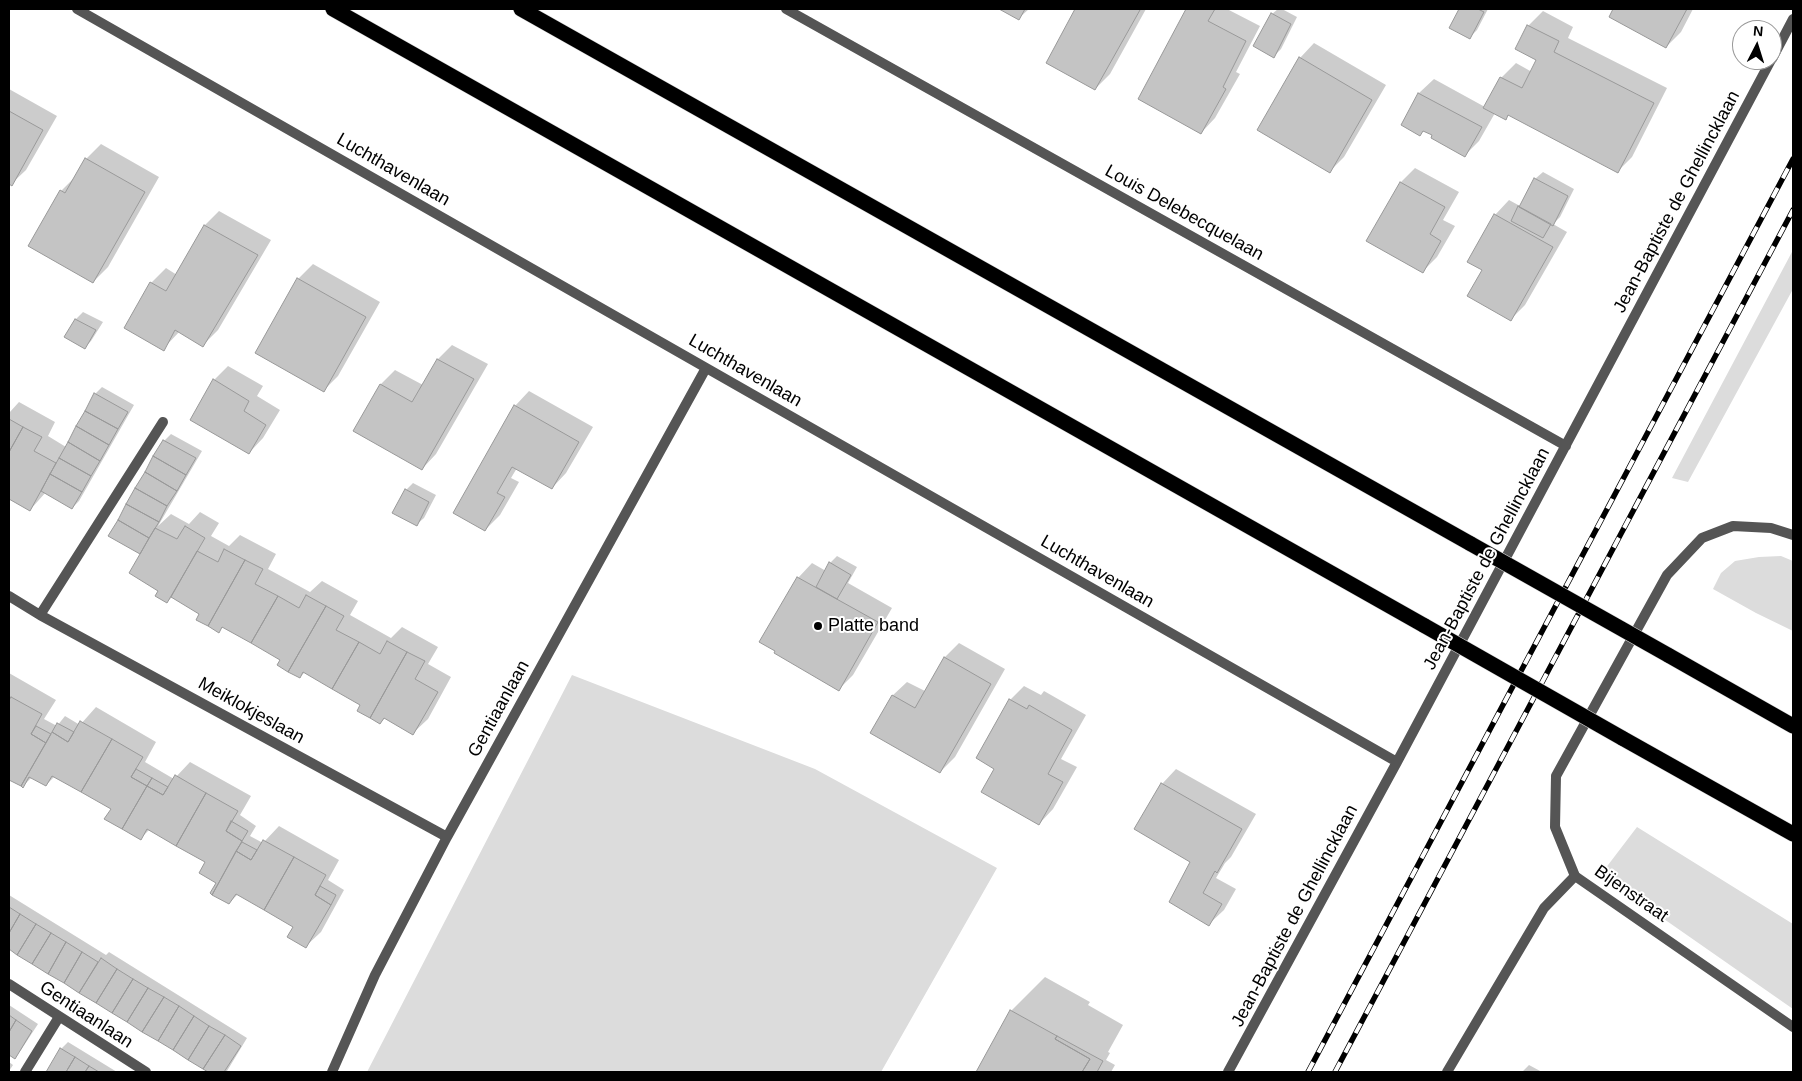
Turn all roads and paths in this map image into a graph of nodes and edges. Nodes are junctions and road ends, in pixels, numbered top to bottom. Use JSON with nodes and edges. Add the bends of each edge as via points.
{"nodes":[{"id":1,"x":77,"y":9,"type":"edge"},
{"id":2,"x":333,"y":9,"type":"edge"},
{"id":3,"x":521,"y":9,"type":"edge"},
{"id":4,"x":786,"y":9,"type":"edge"},
{"id":5,"x":1793,"y":19,"type":"edge"},
{"id":6,"x":1782,"y":40,"type":"edge"},
{"id":7,"x":1766,"y":70,"type":"edge"},
{"id":8,"x":706,"y":368,"type":"junction"},
{"id":9,"x":164,"y":422,"type":"dead end"},
{"id":10,"x":1566,"y":446,"type":"junction"},
{"id":11,"x":1793,"y":535,"type":"edge"},
{"id":12,"x":9,"y":596,"type":"edge"},
{"id":13,"x":40,"y":614,"type":"junction"},
{"id":14,"x":1793,"y":726,"type":"edge"},
{"id":15,"x":1397,"y":762,"type":"junction"},
{"id":16,"x":1793,"y":834,"type":"edge"},
{"id":17,"x":447,"y":837,"type":"junction"},
{"id":18,"x":1575,"y":876,"type":"junction"},
{"id":19,"x":9,"y":984,"type":"edge"},
{"id":20,"x":59,"y":1017,"type":"junction"},
{"id":21,"x":1793,"y":1028,"type":"edge"},
{"id":22,"x":25,"y":1072,"type":"edge"},
{"id":23,"x":146,"y":1072,"type":"edge"},
{"id":24,"x":332,"y":1072,"type":"edge"},
{"id":25,"x":1228,"y":1072,"type":"edge"},
{"id":26,"x":1446,"y":1072,"type":"edge"}],
"edges":[{"from":1,"to":8,"type":"street","name":"Luchthavenlaan"},
{"from":2,"to":16,"type":"highway","bridge":true},
{"from":3,"to":14,"type":"highway","bridge":true},
{"from":4,"to":10,"type":"street","name":"Louis Delebecquelaan"},
{"from":5,"to":6,"type":"street","name":"Jean-Baptiste de Ghellincklaan"},
{"from":7,"to":10,"type":"street","name":"Jean-Baptiste de Ghellincklaan"},
{"from":8,"to":15,"type":"street","name":"Luchthavenlaan"},
{"from":8,"to":17,"type":"street","name":"Gentiaanlaan"},
{"from":9,"to":13,"type":"street"},
{"from":10,"to":15,"type":"street","name":"Jean-Baptiste de Ghellincklaan"},
{"from":11,"to":18,"type":"street","name":"Bijenstraat","via":[[1771,528],[1733,526],[1702,538],[1667,575],[1556,776],[1555,827]]},
{"from":12,"to":13,"type":"street","name":"Meiklokjeslaan"},
{"from":13,"to":17,"type":"street","name":"Meiklokjeslaan"},
{"from":15,"to":25,"type":"street","name":"Jean-Baptiste de Ghellincklaan"},
{"from":17,"to":24,"type":"street","name":"Gentiaanlaan","via":[[375,975]]},
{"from":18,"to":21,"type":"street","name":"Bijenstraat"},
{"from":18,"to":26,"type":"street","via":[[1544,908]]},
{"from":19,"to":20,"type":"street","name":"Gentiaanlaan"},
{"from":20,"to":22,"type":"street"},
{"from":20,"to":23,"type":"street","name":"Gentiaanlaan"}]}
